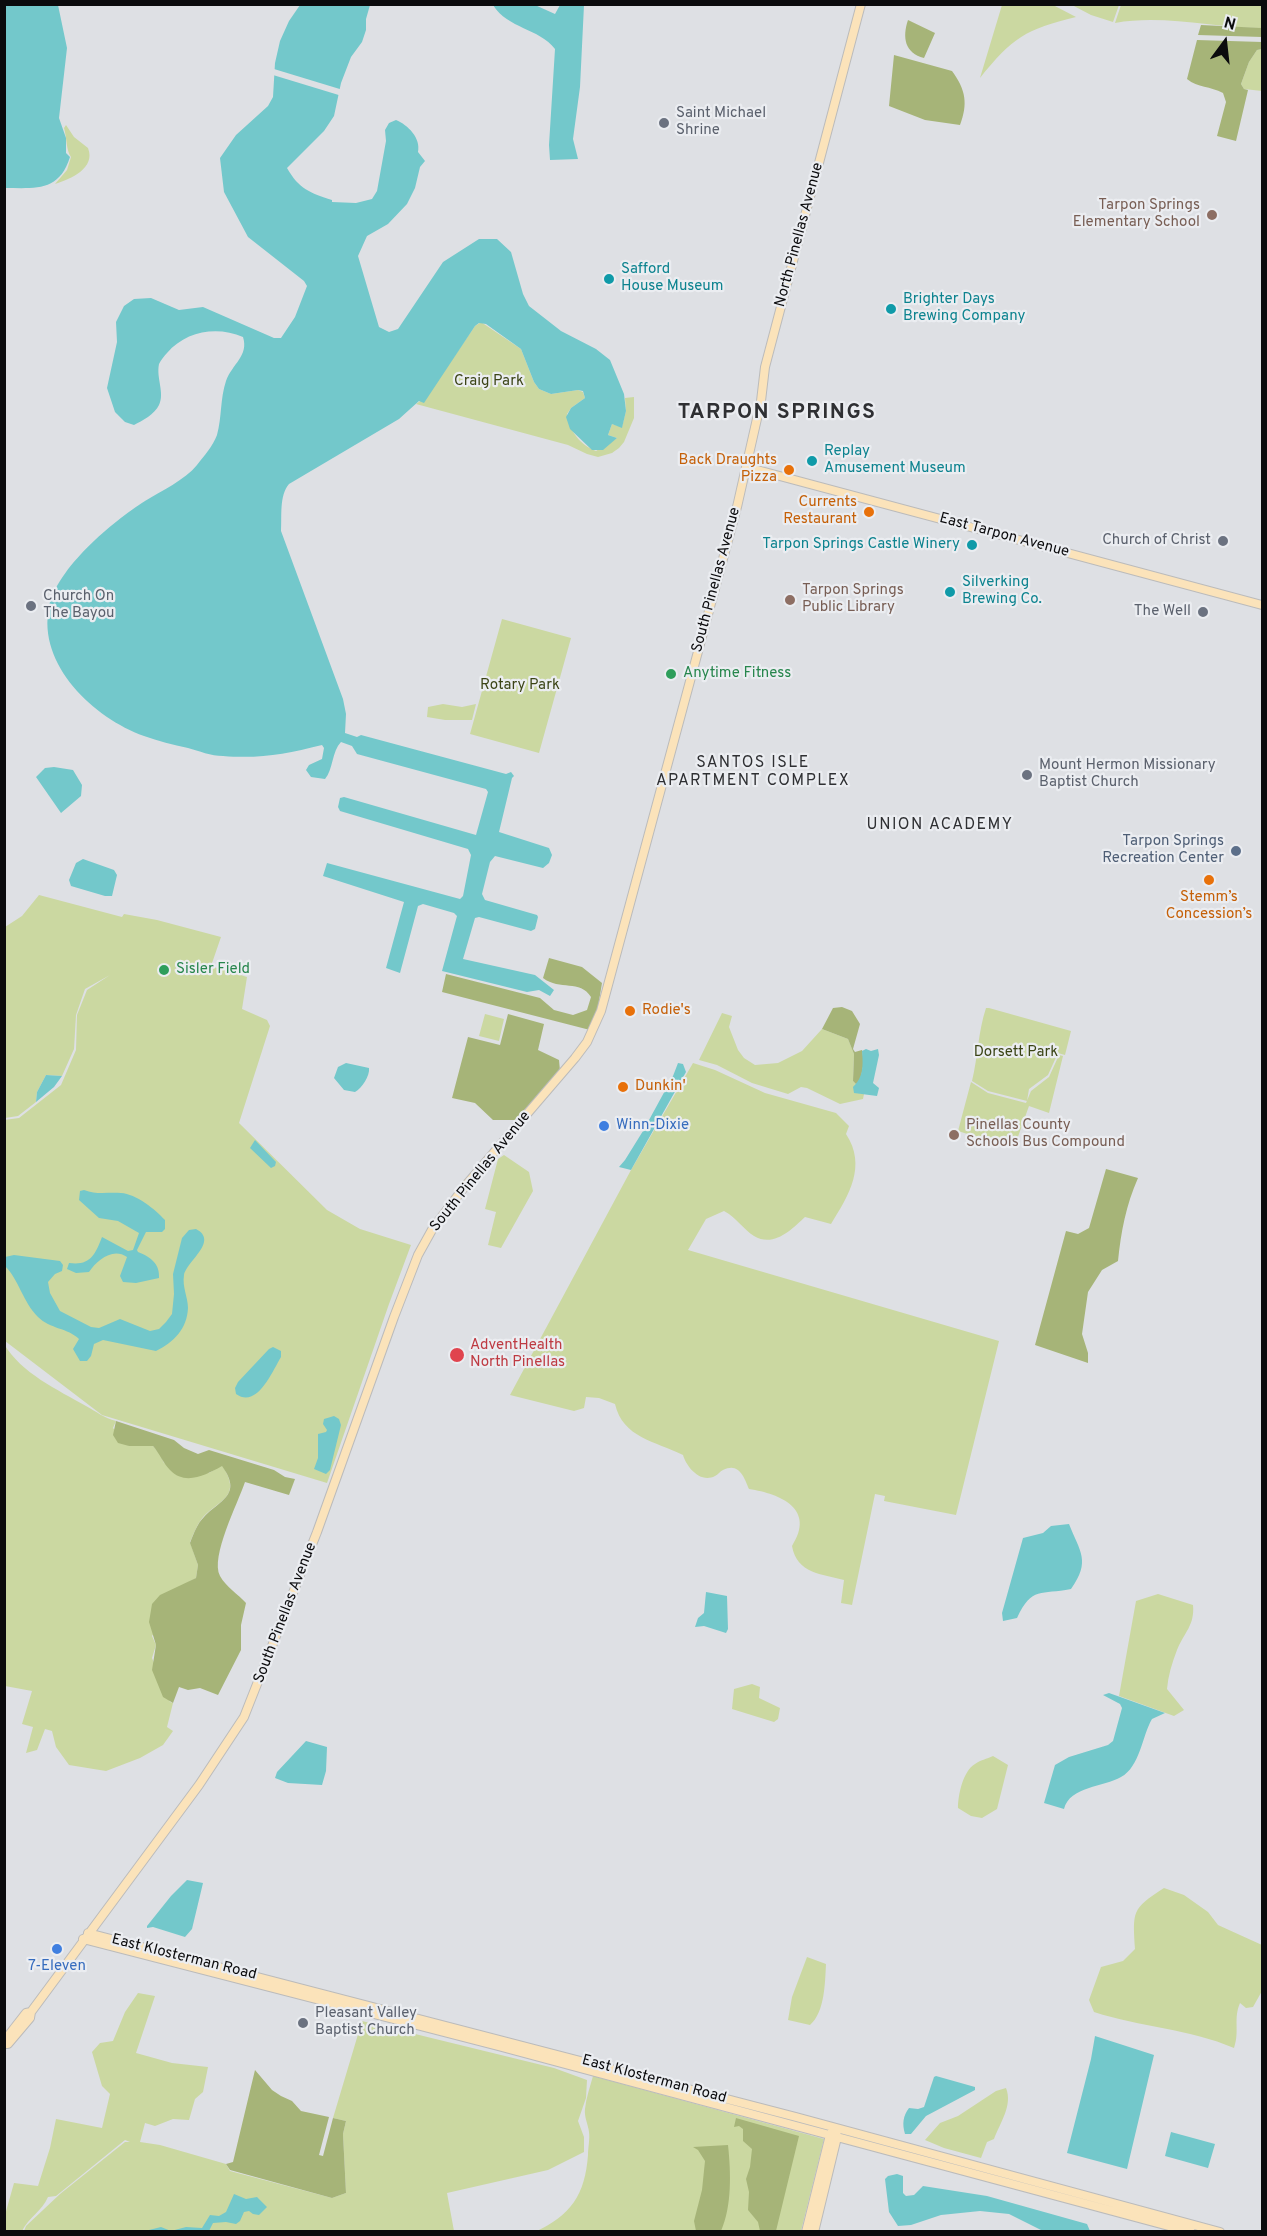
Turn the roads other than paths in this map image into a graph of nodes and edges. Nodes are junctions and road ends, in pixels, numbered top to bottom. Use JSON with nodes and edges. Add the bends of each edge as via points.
{"nodes":[{"id":1,"x":861,"y":4,"type":"edge"},
{"id":2,"x":746,"y":467,"type":"junction"},
{"id":3,"x":1263,"y":605,"type":"edge"},
{"id":4,"x":86,"y":1936,"type":"junction"},
{"id":5,"x":4,"y":2044,"type":"edge"},
{"id":6,"x":835,"y":2127,"type":"junction"},
{"id":7,"x":833,"y":2136,"type":"junction"},
{"id":8,"x":806,"y":2232,"type":"edge"},
{"id":9,"x":814,"y":2232,"type":"edge"},
{"id":10,"x":1191,"y":2232,"type":"edge"},
{"id":11,"x":1220,"y":2232,"type":"edge"}],
"edges":[{"from":1,"to":2,"type":"main road","name":"North Pinellas Avenue","via":[[765,367]]},
{"from":2,"to":3,"type":"main road","name":"East Tarpon Avenue"},
{"from":2,"to":4,"type":"main road","name":"South Pinellas Avenue","via":[[604,1003],[591,1034],[554,1085],[446,1209],[422,1248],[244,1717],[199,1785]]},
{"from":4,"to":5,"type":"main road","name":"South Pinellas Avenue"},
{"from":4,"to":6,"type":"main road","name":"East Klosterman Road"},
{"from":4,"to":7,"type":"main road","name":"East Klosterman Road"},
{"from":6,"to":7,"type":"main road"},
{"from":6,"to":11,"type":"main road","name":"East Klosterman Road"},
{"from":7,"to":8,"type":"main road"},
{"from":7,"to":9,"type":"main road"},
{"from":7,"to":10,"type":"main road","name":"East Klosterman Road"}]}
